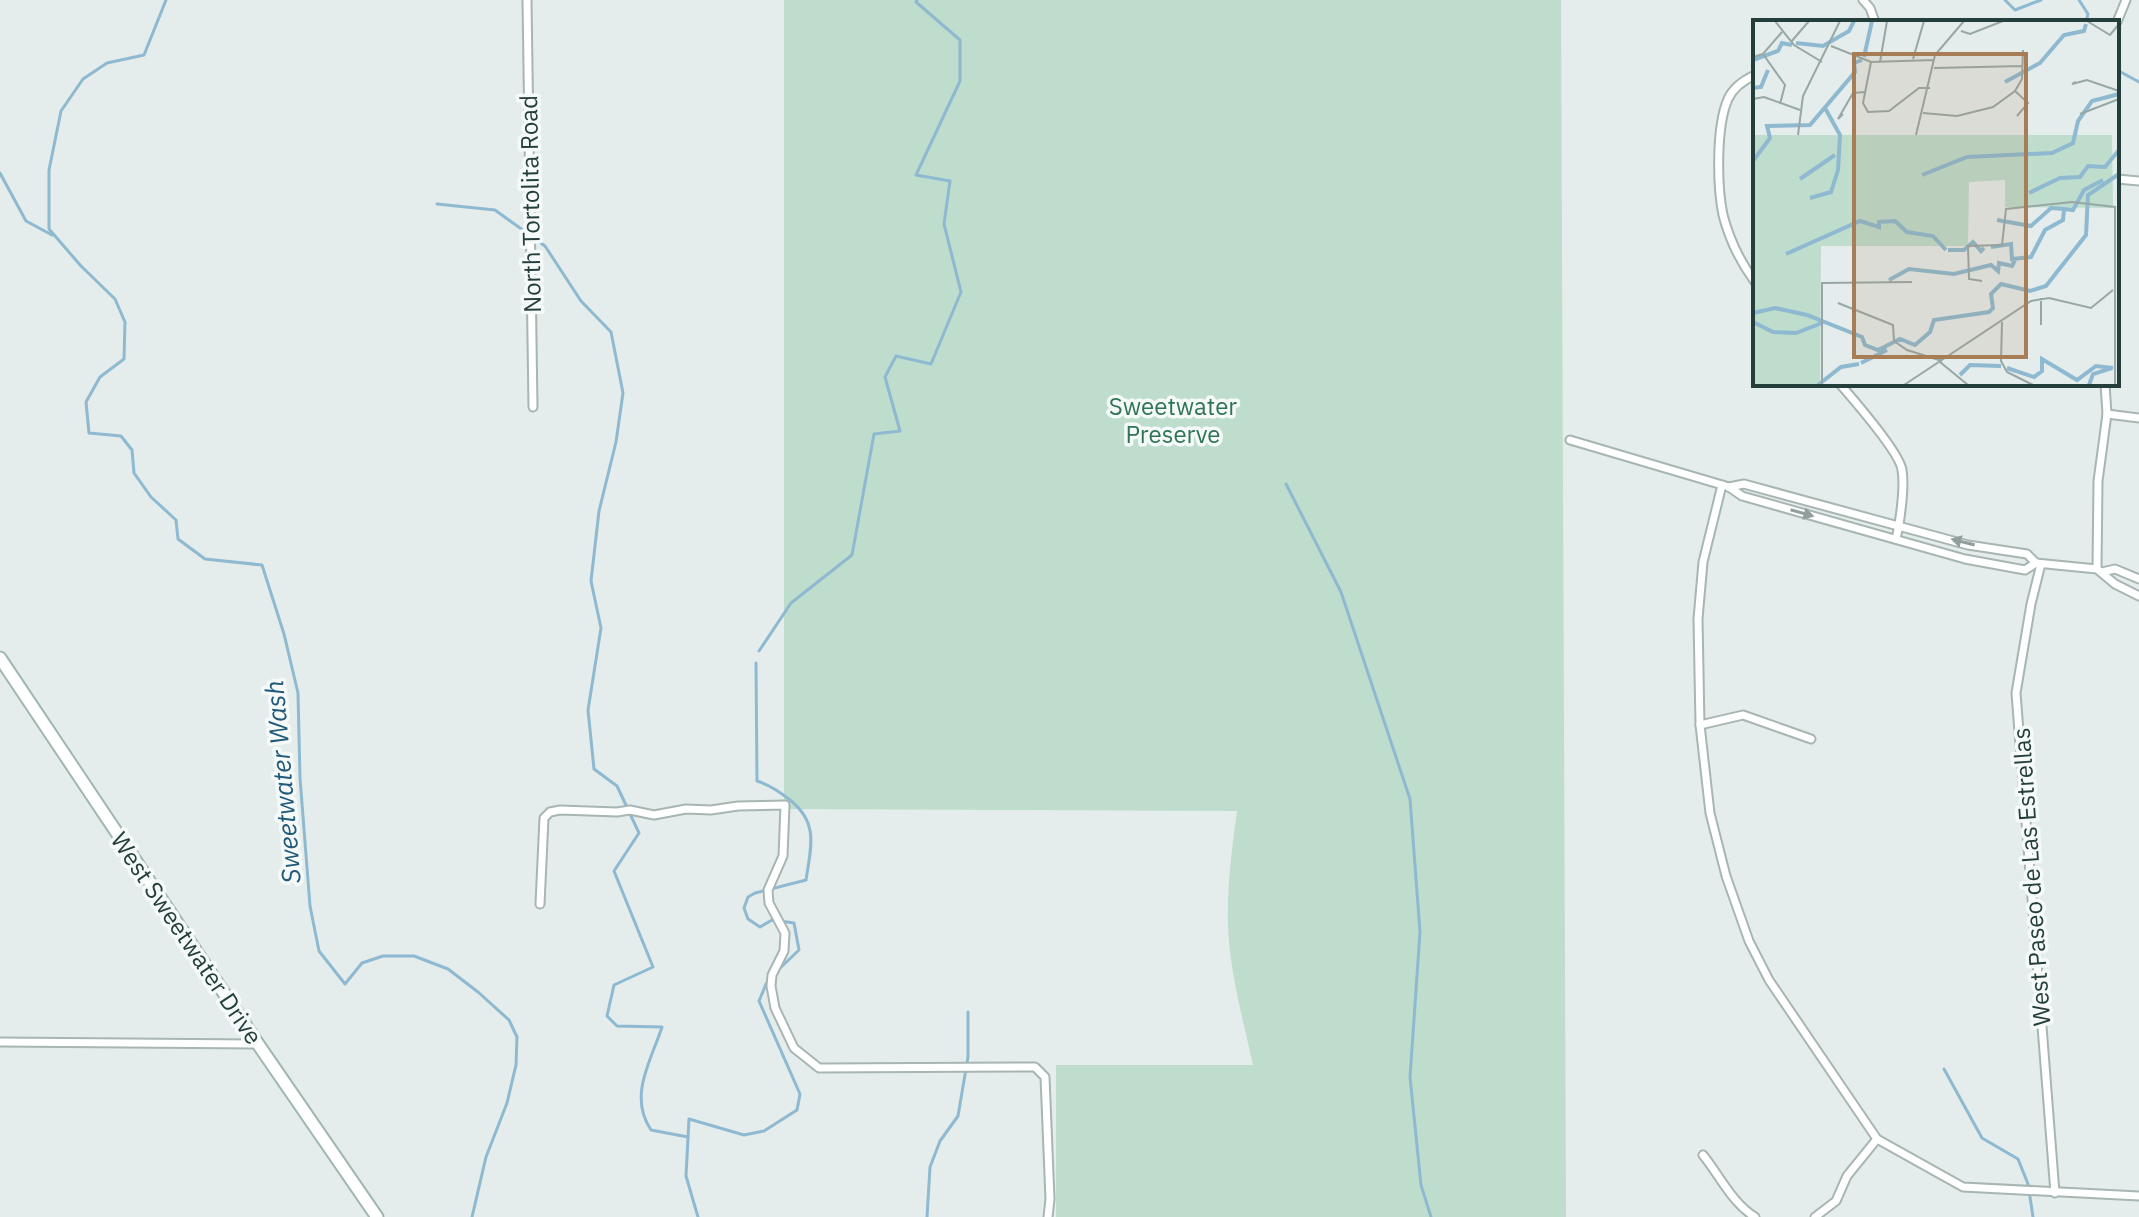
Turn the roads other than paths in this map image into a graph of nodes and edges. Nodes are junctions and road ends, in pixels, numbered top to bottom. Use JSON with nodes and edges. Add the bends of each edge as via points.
{"nodes":[{"id":1,"x":527,"y":0,"type":"edge"},
{"id":2,"x":1863,"y":0,"type":"edge"},
{"id":3,"x":2126,"y":0,"type":"edge"},
{"id":4,"x":1874,"y":20,"type":"edge"},
{"id":5,"x":2118,"y":20,"type":"edge"},
{"id":6,"x":1753,"y":76,"type":"edge"},
{"id":7,"x":2119,"y":179,"type":"edge"},
{"id":8,"x":2139,"y":181,"type":"edge"},
{"id":9,"x":1753,"y":278,"type":"edge"},
{"id":10,"x":1842,"y":386,"type":"edge"},
{"id":11,"x":2105,"y":386,"type":"edge"},
{"id":12,"x":533,"y":407,"type":"dead end"},
{"id":13,"x":2107,"y":414,"type":"junction"},
{"id":14,"x":2139,"y":418,"type":"edge"},
{"id":15,"x":1570,"y":440,"type":"dead end"},
{"id":16,"x":1725,"y":486,"type":"junction"},
{"id":17,"x":1899,"y":525,"type":"junction"},
{"id":18,"x":1896,"y":539,"type":"junction"},
{"id":19,"x":2039,"y":564,"type":"junction"},
{"id":20,"x":2099,"y":571,"type":"junction"},
{"id":21,"x":2139,"y":579,"type":"edge"},
{"id":22,"x":2139,"y":596,"type":"edge"},
{"id":23,"x":0,"y":658,"type":"edge"},
{"id":24,"x":1700,"y":725,"type":"junction"},
{"id":25,"x":1811,"y":739,"type":"dead end"},
{"id":26,"x":540,"y":904,"type":"dead end"},
{"id":27,"x":0,"y":1042,"type":"edge"},
{"id":28,"x":258,"y":1044,"type":"junction"},
{"id":29,"x":1877,"y":1139,"type":"junction"},
{"id":30,"x":1703,"y":1155,"type":"dead end"},
{"id":31,"x":2055,"y":1193,"type":"junction"},
{"id":32,"x":2139,"y":1196,"type":"edge"},
{"id":33,"x":377,"y":1217,"type":"edge"},
{"id":34,"x":1048,"y":1217,"type":"edge"},
{"id":35,"x":1755,"y":1217,"type":"edge"},
{"id":36,"x":1815,"y":1217,"type":"edge"}],
"edges":[{"from":1,"to":12,"type":"street","name":"North Tortolita Road"},
{"from":2,"to":4,"type":"street"},
{"from":3,"to":5,"type":"street"},
{"from":6,"to":9,"type":"street","via":[[1729,97],[1721,124],[1720,191],[1734,245]]},
{"from":7,"to":8,"type":"street"},
{"from":10,"to":17,"type":"street","via":[[1902,467]]},
{"from":11,"to":13,"type":"street"},
{"from":13,"to":14,"type":"street"},
{"from":13,"to":20,"type":"street","via":[[2098,481]]},
{"from":15,"to":16,"type":"street"},
{"from":16,"to":17,"type":"street","via":[[1744,484]]},
{"from":16,"to":18,"type":"street","one_way":true,"via":[[1742,496]]},
{"from":16,"to":24,"type":"street","via":[[1703,562]]},
{"from":17,"to":18,"type":"street"},
{"from":19,"to":17,"type":"street","one_way":true,"via":[[2027,554],[1968,545]]},
{"from":18,"to":19,"type":"street","via":[[2025,570]]},
{"from":19,"to":20,"type":"street"},
{"from":19,"to":31,"type":"street","name":"West Paseo de Las Estrellas","via":[[2016,693]]},
{"from":20,"to":21,"type":"street","via":[[2115,569]]},
{"from":20,"to":22,"type":"street"},
{"from":23,"to":28,"type":"street","name":"West Sweetwater Drive"},
{"from":24,"to":25,"type":"street","via":[[1743,715]]},
{"from":24,"to":29,"type":"street","via":[[1710,813],[1749,941],[1769,980]]},
{"from":26,"to":34,"type":"street","via":[[544,818],[550,812],[630,810],[654,815],[785,805],[783,856],[768,890],[785,933],[771,986],[794,1048],[819,1068],[1035,1067],[1045,1077]]},
{"from":27,"to":28,"type":"street"},
{"from":28,"to":33,"type":"street","name":"West Sweetwater Drive"},
{"from":29,"to":31,"type":"street","via":[[1963,1187]]},
{"from":29,"to":36,"type":"street","via":[[1847,1176],[1836,1201]]},
{"from":30,"to":35,"type":"street","via":[[1741,1208]]},
{"from":31,"to":32,"type":"street"}]}
